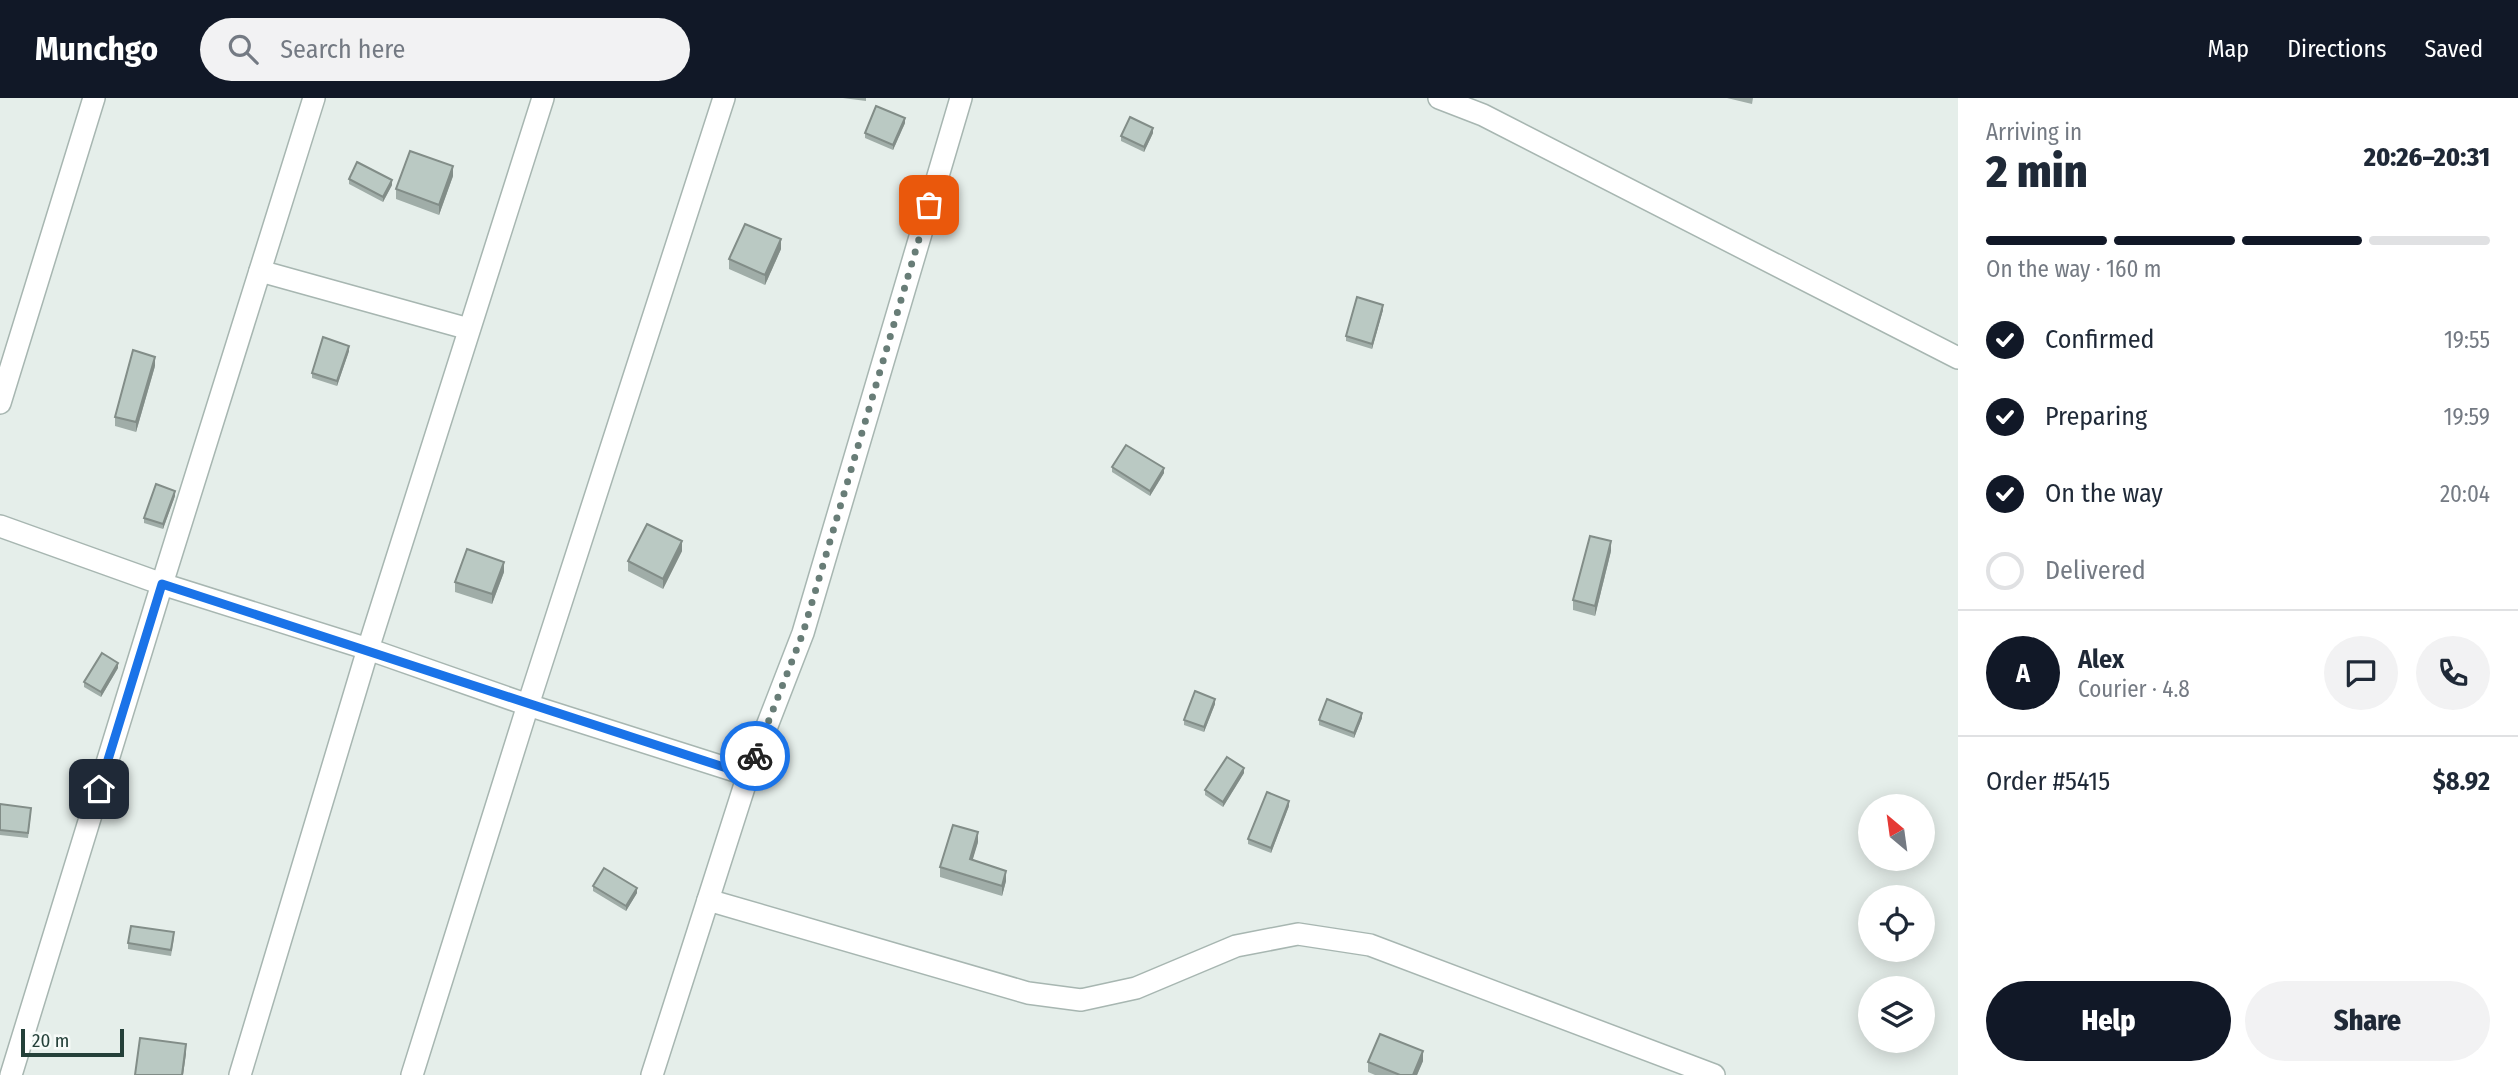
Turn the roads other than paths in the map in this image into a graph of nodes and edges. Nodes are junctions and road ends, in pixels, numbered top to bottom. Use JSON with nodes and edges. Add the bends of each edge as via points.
{"nodes":[{"id":1,"x":94,"y":98,"type":"edge"},
{"id":2,"x":314,"y":98,"type":"edge"},
{"id":3,"x":543,"y":98,"type":"edge"},
{"id":4,"x":724,"y":98,"type":"edge"},
{"id":5,"x":961,"y":98,"type":"edge"},
{"id":6,"x":1439,"y":98,"type":"edge"},
{"id":7,"x":260,"y":271,"type":"junction"},
{"id":8,"x":469,"y":329,"type":"junction"},
{"id":9,"x":1958,"y":358,"type":"edge"},
{"id":10,"x":0,"y":402,"type":"edge"},
{"id":11,"x":0,"y":526,"type":"edge"},
{"id":12,"x":162,"y":584,"type":"junction"},
{"id":13,"x":368,"y":649,"type":"junction"},
{"id":14,"x":528,"y":705,"type":"junction"},
{"id":15,"x":748,"y":775,"type":"junction"},
{"id":16,"x":708,"y":900,"type":"junction"},
{"id":17,"x":13,"y":1072,"type":"edge"},
{"id":18,"x":240,"y":1075,"type":"edge"},
{"id":19,"x":412,"y":1075,"type":"edge"},
{"id":20,"x":652,"y":1075,"type":"edge"},
{"id":21,"x":1714,"y":1075,"type":"edge"}],
"edges":[{"from":1,"to":10,"type":"street"},
{"from":2,"to":7,"type":"street"},
{"from":3,"to":8,"type":"street"},
{"from":4,"to":14,"type":"street"},
{"from":5,"to":15,"type":"street","via":[[803,633]]},
{"from":6,"to":9,"type":"street","via":[[1483,115]]},
{"from":7,"to":8,"type":"street"},
{"from":7,"to":12,"type":"street"},
{"from":8,"to":13,"type":"street"},
{"from":11,"to":12,"type":"street"},
{"from":12,"to":13,"type":"street"},
{"from":12,"to":17,"type":"street"},
{"from":13,"to":14,"type":"street"},
{"from":13,"to":18,"type":"street"},
{"from":14,"to":15,"type":"street"},
{"from":14,"to":19,"type":"street"},
{"from":15,"to":16,"type":"street"},
{"from":16,"to":20,"type":"street"},
{"from":16,"to":21,"type":"street","via":[[1028,993],[1081,1000],[1136,988],[1236,946],[1298,934],[1370,945]]}]}
